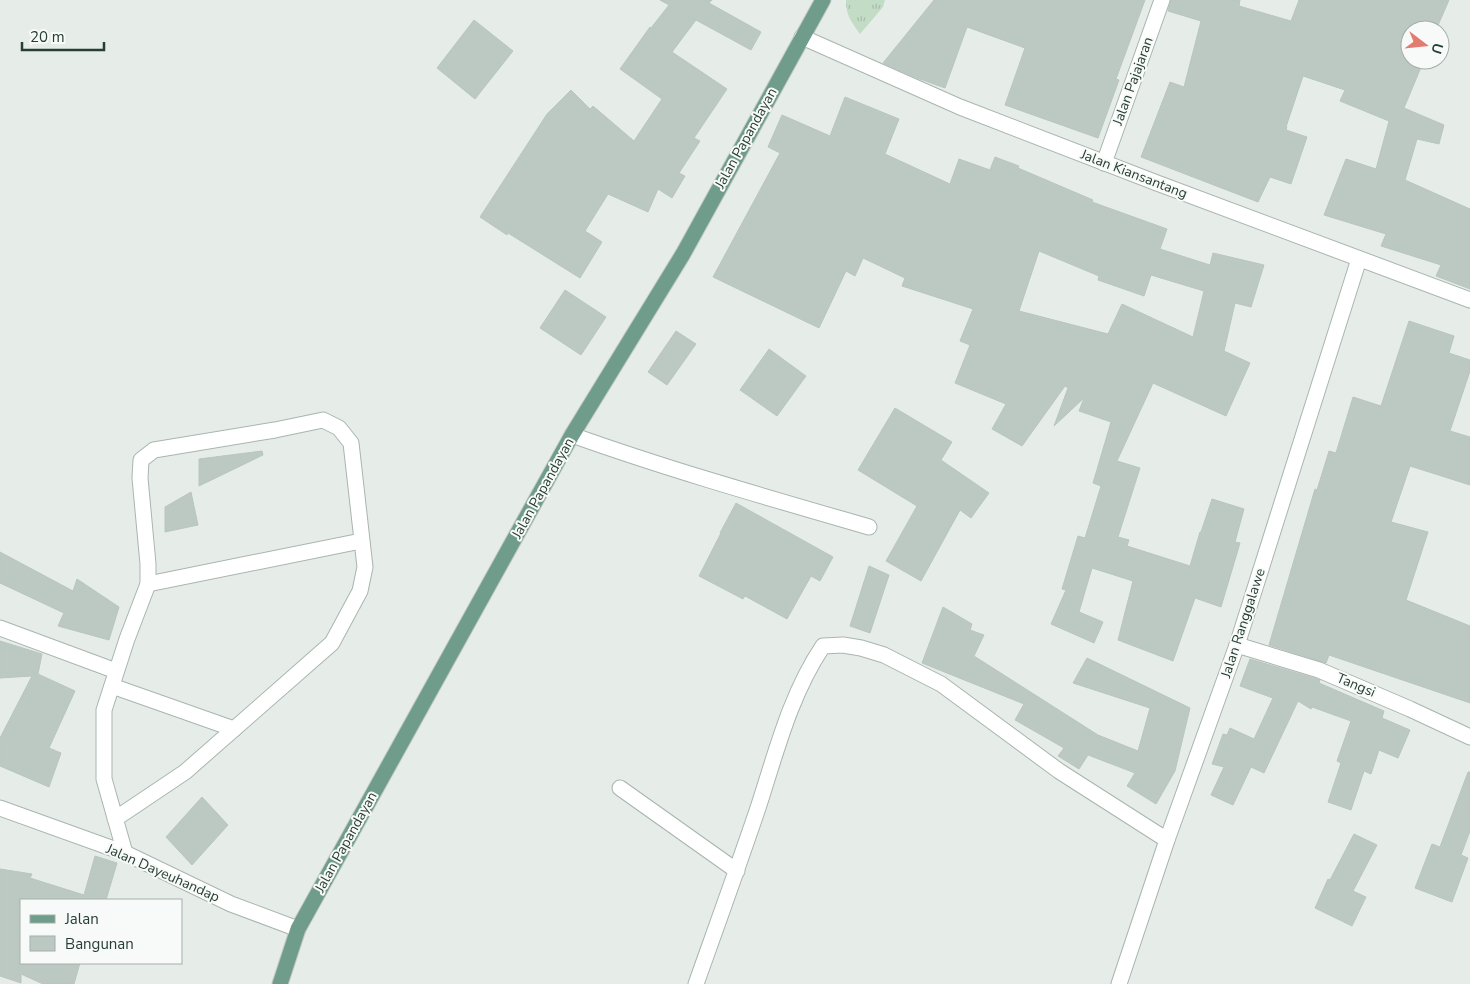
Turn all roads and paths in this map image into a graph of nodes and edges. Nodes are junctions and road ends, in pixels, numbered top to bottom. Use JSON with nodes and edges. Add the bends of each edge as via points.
{"nodes":[{"id":1,"x":823,"y":0,"type":"edge"},
{"id":2,"x":1162,"y":0,"type":"edge"},
{"id":3,"x":802,"y":37,"type":"junction"},
{"id":4,"x":1104,"y":163,"type":"junction"},
{"id":5,"x":1359,"y":259,"type":"junction"},
{"id":6,"x":1470,"y":300,"type":"edge"},
{"id":7,"x":572,"y":435,"type":"junction"},
{"id":8,"x":869,"y":527,"type":"dead end"},
{"id":9,"x":361,"y":541,"type":"junction"},
{"id":10,"x":148,"y":584,"type":"junction"},
{"id":11,"x":0,"y":628,"type":"edge"},
{"id":12,"x":1237,"y":645,"type":"junction"},
{"id":13,"x":116,"y":671,"type":"junction"},
{"id":14,"x":112,"y":686,"type":"junction"},
{"id":15,"x":234,"y":728,"type":"junction"},
{"id":16,"x":1470,"y":737,"type":"edge"},
{"id":17,"x":620,"y":788,"type":"dead end"},
{"id":18,"x":0,"y":808,"type":"edge"},
{"id":19,"x":115,"y":819,"type":"junction"},
{"id":20,"x":1167,"y":840,"type":"junction"},
{"id":21,"x":125,"y":854,"type":"junction"},
{"id":22,"x":737,"y":871,"type":"junction"},
{"id":23,"x":298,"y":930,"type":"junction"},
{"id":24,"x":280,"y":984,"type":"edge"},
{"id":25,"x":696,"y":984,"type":"edge"},
{"id":26,"x":1118,"y":984,"type":"edge"}],
"edges":[{"from":1,"to":3,"type":"main road","name":"Jalan Papandayan"},
{"from":2,"to":4,"type":"street","name":"Jalan Pajajaran"},
{"from":3,"to":4,"type":"street","name":"Jalan Kiansantang","via":[[960,106]]},
{"from":3,"to":7,"type":"main road","name":"Jalan Papandayan","via":[[682,254]]},
{"from":4,"to":5,"type":"street","name":"Jalan Kiansantang"},
{"from":5,"to":6,"type":"street","name":"Jalan Kiansantang"},
{"from":5,"to":12,"type":"street","name":"Jalan Ranggalawe"},
{"from":7,"to":8,"type":"street","via":[[746,492]]},
{"from":7,"to":23,"type":"main road","name":"Jalan Papandayan"},
{"from":9,"to":10,"type":"street"},
{"from":9,"to":10,"type":"street","via":[[351,443],[339,428],[324,420],[154,450],[141,460],[140,478]]},
{"from":9,"to":15,"type":"street","via":[[365,568],[360,591],[332,642]]},
{"from":10,"to":13,"type":"street"},
{"from":11,"to":13,"type":"street"},
{"from":12,"to":16,"type":"street","name":"Tangsi","via":[[1319,670]]},
{"from":12,"to":20,"type":"street","name":"Jalan Ranggalawe"},
{"from":13,"to":14,"type":"street"},
{"from":14,"to":15,"type":"street"},
{"from":14,"to":19,"type":"street","via":[[104,710],[104,779]]},
{"from":15,"to":19,"type":"street","via":[[185,772]]},
{"from":17,"to":22,"type":"street"},
{"from":18,"to":21,"type":"street","name":"Jalan Dayeuhandap"},
{"from":19,"to":21,"type":"street"},
{"from":20,"to":22,"type":"street","via":[[1059,771],[941,684],[884,655],[843,645],[823,646],[794,698]]},
{"from":20,"to":26,"type":"street","name":"Jalan Ranggalawe"},
{"from":21,"to":23,"type":"street","name":"Jalan Dayeuhandap","via":[[231,904]]},
{"from":22,"to":25,"type":"street"},
{"from":23,"to":24,"type":"main road","name":"Jalan Papandayan"}]}
